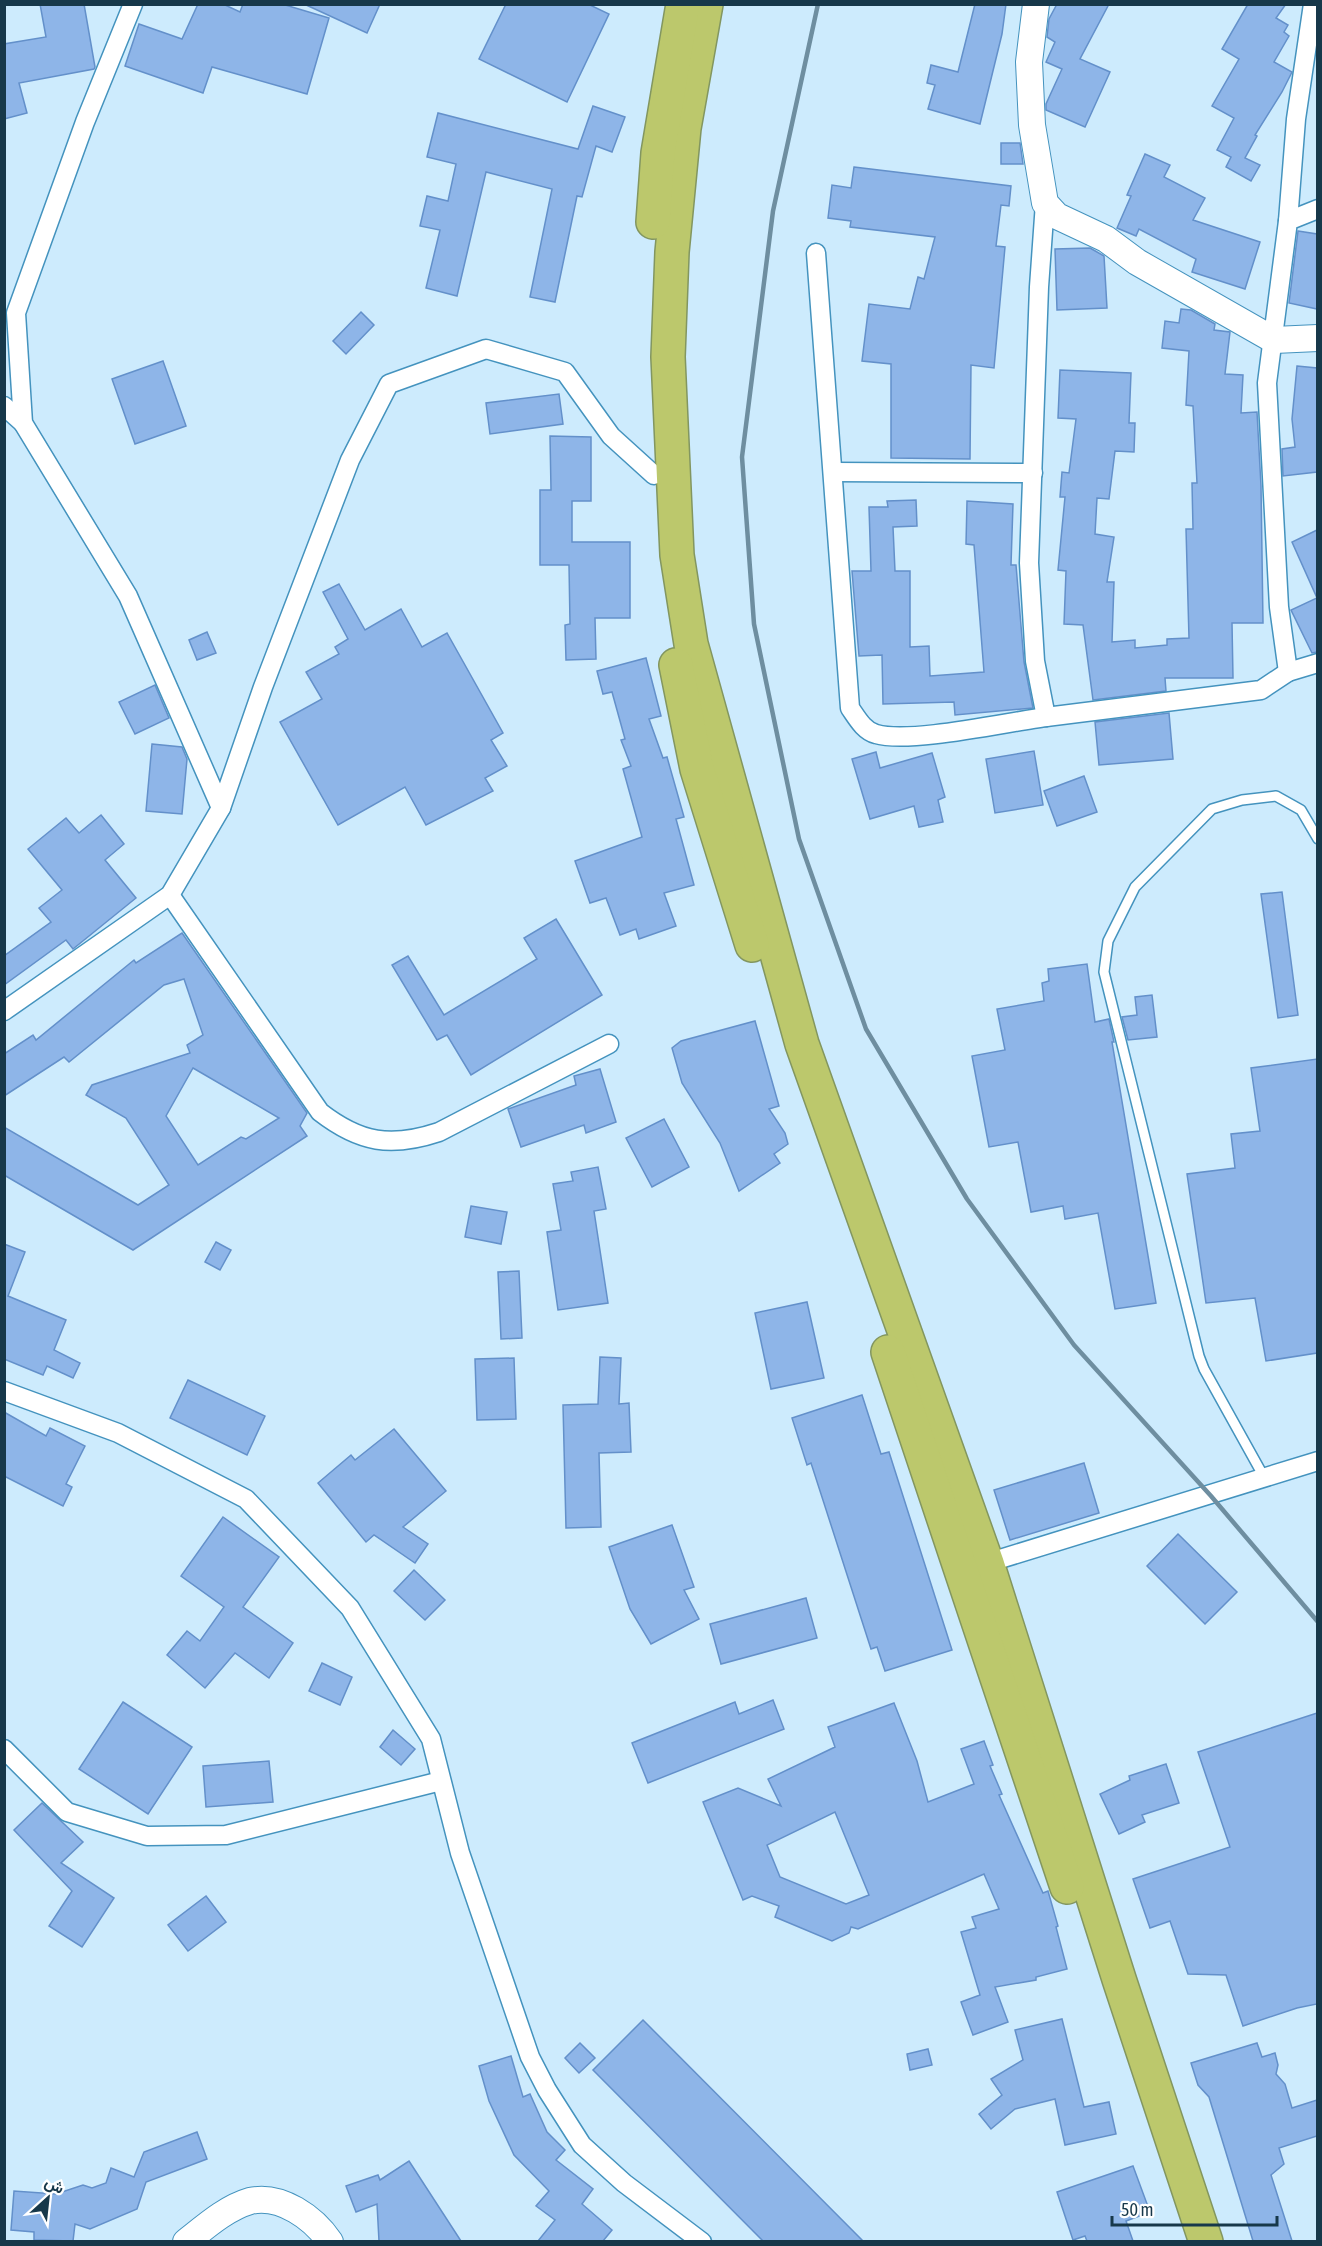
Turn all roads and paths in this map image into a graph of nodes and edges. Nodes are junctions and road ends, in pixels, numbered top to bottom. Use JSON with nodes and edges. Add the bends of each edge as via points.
{"nodes":[{"id":1,"x":133,"y":4,"type":"edge"},
{"id":2,"x":682,"y":4,"type":"edge"},
{"id":3,"x":706,"y":4,"type":"edge"},
{"id":4,"x":1036,"y":4,"type":"edge"},
{"id":5,"x":1313,"y":4,"type":"edge"},
{"id":6,"x":1045,"y":203,"type":"junction"},
{"id":7,"x":1317,"y":209,"type":"edge"},
{"id":8,"x":1288,"y":221,"type":"junction"},
{"id":9,"x":816,"y":253,"type":"dead end"},
{"id":10,"x":1317,"y":338,"type":"edge"},
{"id":11,"x":1275,"y":340,"type":"junction"},
{"id":12,"x":4,"y":406,"type":"edge"},
{"id":13,"x":22,"y":423,"type":"junction"},
{"id":14,"x":833,"y":472,"type":"junction"},
{"id":15,"x":1033,"y":473,"type":"junction"},
{"id":16,"x":654,"y":476,"type":"junction"},
{"id":17,"x":1317,"y":663,"type":"edge"},
{"id":18,"x":1288,"y":672,"type":"junction"},
{"id":19,"x":1046,"y":717,"type":"junction"},
{"id":20,"x":221,"y":808,"type":"junction"},
{"id":21,"x":1317,"y":839,"type":"edge"},
{"id":22,"x":170,"y":895,"type":"junction"},
{"id":23,"x":4,"y":1011,"type":"edge"},
{"id":24,"x":609,"y":1044,"type":"dead end"},
{"id":25,"x":4,"y":1391,"type":"edge"},
{"id":26,"x":1317,"y":1461,"type":"edge"},
{"id":27,"x":1264,"y":1477,"type":"junction"},
{"id":28,"x":987,"y":1563,"type":"junction"},
{"id":29,"x":4,"y":1749,"type":"edge"},
{"id":30,"x":441,"y":1781,"type":"junction"},
{"id":31,"x":186,"y":2241,"type":"edge"},
{"id":32,"x":330,"y":2241,"type":"edge"},
{"id":33,"x":702,"y":2241,"type":"edge"},
{"id":34,"x":1183,"y":2241,"type":"edge"},
{"id":35,"x":1206,"y":2241,"type":"edge"}],
"edges":[{"from":1,"to":13,"type":"street","via":[[85,122],[16,313]]},
{"from":2,"to":16,"type":"highway","via":[[658,153],[650,261],[646,339]]},
{"from":3,"to":28,"type":"highway","via":[[684,128],[672,252],[668,357],[676,555],[691,644],[802,1044]]},
{"from":4,"to":6,"type":"street","via":[[1029,62],[1032,125]]},
{"from":5,"to":8,"type":"street","via":[[1296,119]]},
{"from":6,"to":11,"type":"street","via":[[1057,216],[1107,238],[1137,262]]},
{"from":6,"to":15,"type":"street"},
{"from":7,"to":8,"type":"street"},
{"from":8,"to":11,"type":"street"},
{"from":9,"to":14,"type":"street"},
{"from":10,"to":11,"type":"street"},
{"from":11,"to":18,"type":"street","via":[[1267,383],[1279,607]]},
{"from":12,"to":13,"type":"street"},
{"from":13,"to":20,"type":"street","via":[[128,596]]},
{"from":14,"to":15,"type":"street"},
{"from":14,"to":19,"type":"street","via":[[850,708],[861,724],[874,734],[900,738]]},
{"from":15,"to":19,"type":"street","via":[[1029,563],[1035,661]]},
{"from":16,"to":20,"type":"street","via":[[611,436],[565,372],[486,349],[389,384],[350,460]]},
{"from":16,"to":34,"type":"highway","via":[[666,611],[697,769]]},
{"from":17,"to":18,"type":"street"},
{"from":18,"to":19,"type":"street","via":[[1261,690]]},
{"from":20,"to":22,"type":"street"},
{"from":21,"to":27,"type":"lane","via":[[1301,810],[1276,796],[1212,809],[1135,887],[1108,941],[1104,972],[1202,1362]]},
{"from":22,"to":23,"type":"street"},
{"from":22,"to":24,"type":"street","via":[[320,1112],[341,1128],[364,1138],[389,1142],[415,1140],[439,1132]]},
{"from":25,"to":30,"type":"street","via":[[118,1433],[246,1499],[350,1608],[430,1739]]},
{"from":26,"to":27,"type":"street"},
{"from":27,"to":28,"type":"street"},
{"from":28,"to":35,"type":"highway"},
{"from":29,"to":30,"type":"street","via":[[68,1812],[147,1836],[226,1835]]},
{"from":30,"to":33,"type":"street","via":[[460,1853],[530,2057],[547,2090],[582,2145],[624,2183]]},
{"from":31,"to":32,"type":"street","via":[[219,2216],[251,2201],[280,2203],[308,2215]]}]}
